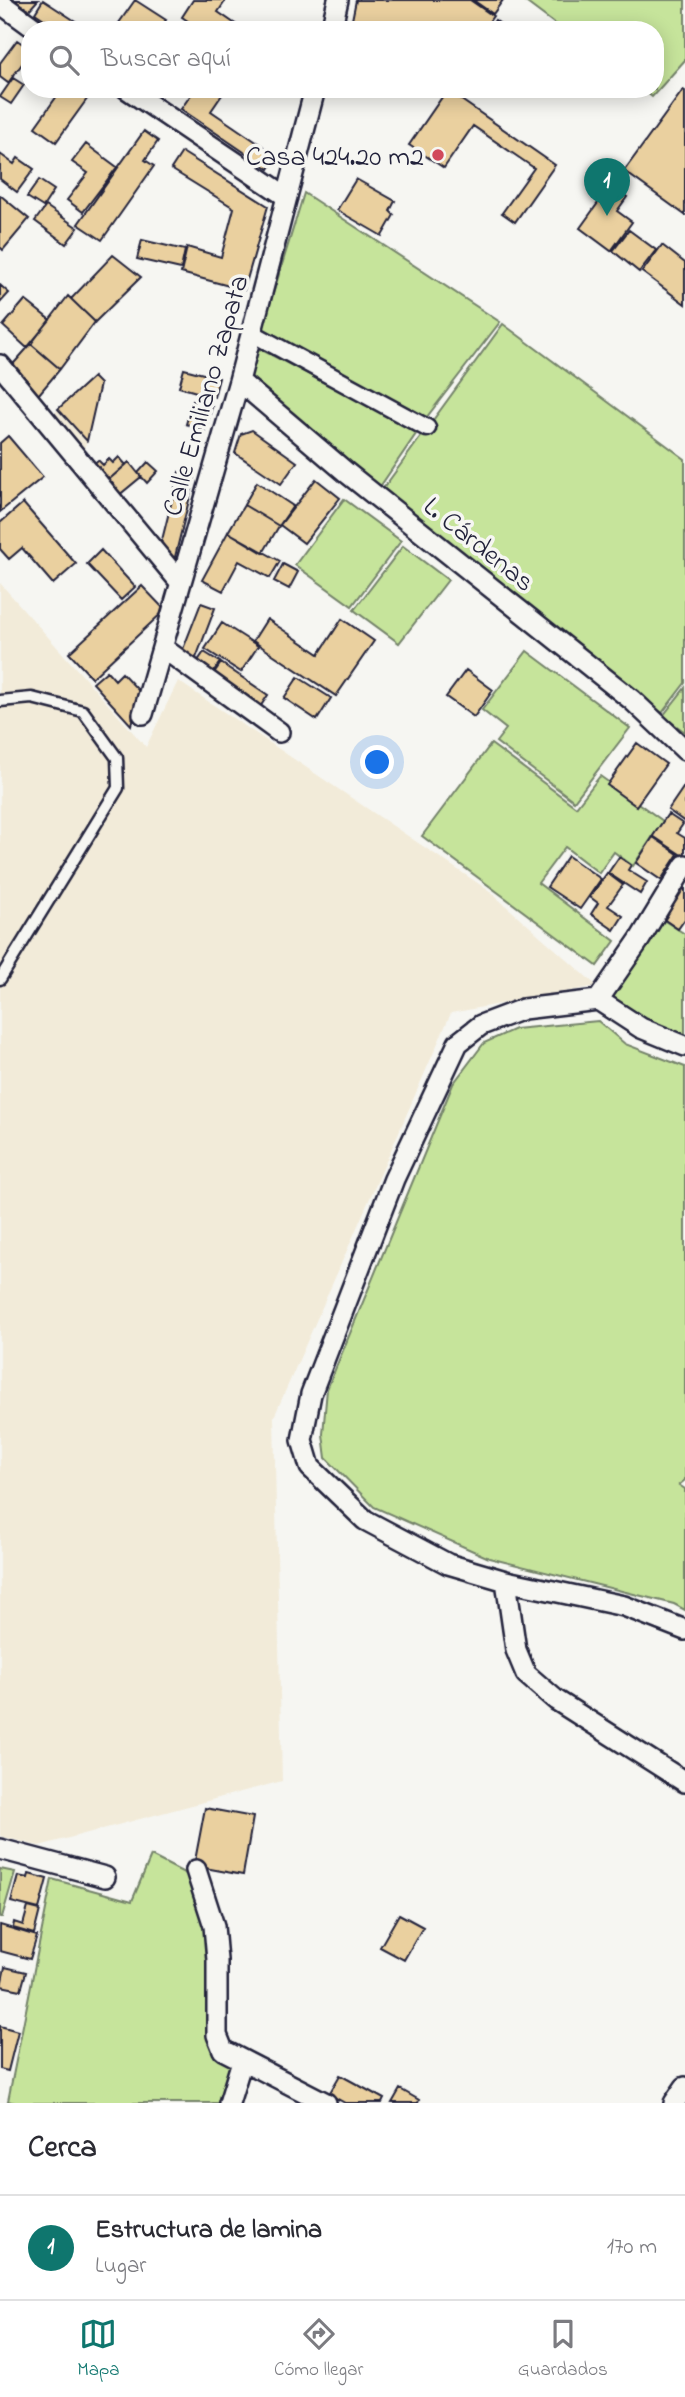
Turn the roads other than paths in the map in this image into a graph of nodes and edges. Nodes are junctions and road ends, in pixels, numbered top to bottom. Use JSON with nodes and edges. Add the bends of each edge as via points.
{"nodes":[{"id":1,"x":338,"y":0,"type":"edge"},
{"id":2,"x":0,"y":3,"type":"edge"},
{"id":3,"x":25,"y":21,"type":"edge"},
{"id":4,"x":333,"y":21,"type":"edge"},
{"id":5,"x":140,"y":98,"type":"edge"},
{"id":6,"x":313,"y":98,"type":"edge"},
{"id":7,"x":287,"y":197,"type":"junction"},
{"id":8,"x":252,"y":333,"type":"junction"},
{"id":9,"x":0,"y":365,"type":"edge"},
{"id":10,"x":239,"y":381,"type":"junction"},
{"id":11,"x":427,"y":428,"type":"dead end"},
{"id":12,"x":180,"y":582,"type":"junction"},
{"id":13,"x":163,"y":648,"type":"junction"},
{"id":14,"x":0,"y":701,"type":"edge"},
{"id":15,"x":143,"y":714,"type":"dead end"},
{"id":16,"x":279,"y":732,"type":"dead end"},
{"id":17,"x":685,"y":750,"type":"edge"},
{"id":18,"x":685,"y":865,"type":"edge"},
{"id":19,"x":0,"y":979,"type":"edge"},
{"id":20,"x":598,"y":1000,"type":"junction"},
{"id":21,"x":685,"y":1046,"type":"edge"},
{"id":22,"x":506,"y":1581,"type":"junction"},
{"id":23,"x":685,"y":1630,"type":"edge"},
{"id":24,"x":685,"y":1782,"type":"edge"},
{"id":25,"x":0,"y":1849,"type":"edge"},
{"id":26,"x":196,"y":1870,"type":"dead end"},
{"id":27,"x":105,"y":1877,"type":"dead end"},
{"id":28,"x":242,"y":2061,"type":"junction"},
{"id":29,"x":685,"y":2087,"type":"edge"},
{"id":30,"x":229,"y":2103,"type":"edge"},
{"id":31,"x":326,"y":2103,"type":"edge"},
{"id":32,"x":674,"y":2103,"type":"edge"}],
"edges":[{"from":1,"to":4,"type":"street"},
{"from":2,"to":3,"type":"street"},
{"from":5,"to":7,"type":"street"},
{"from":6,"to":7,"type":"street","name":"Calle Emiliano Zapata"},
{"from":7,"to":8,"type":"street","name":"Calle Emiliano Zapata"},
{"from":8,"to":10,"type":"street","name":"Calle Emiliano Zapata"},
{"from":8,"to":11,"type":"street"},
{"from":9,"to":12,"type":"street"},
{"from":10,"to":12,"type":"street","name":"Calle Emiliano Zapata"},
{"from":10,"to":17,"type":"street","name":"L. Cárdenas","via":[[632,700]]},
{"from":12,"to":13,"type":"street","name":"Calle Emiliano Zapata"},
{"from":13,"to":15,"type":"street","name":"Calle Emiliano Zapata"},
{"from":13,"to":16,"type":"street"},
{"from":14,"to":19,"type":"lane","via":[[32,698],[83,711],[117,758],[118,788]]},
{"from":18,"to":20,"type":"street"},
{"from":20,"to":21,"type":"street","via":[[641,1028]]},
{"from":20,"to":22,"type":"street","via":[[523,1009],[481,1024],[458,1043],[394,1179],[311,1394],[302,1440],[310,1467],[365,1520],[449,1564]]},
{"from":22,"to":23,"type":"street","via":[[624,1606]]},
{"from":22,"to":24,"type":"street","via":[[516,1650],[526,1674],[556,1700]]},
{"from":25,"to":27,"type":"street"},
{"from":26,"to":28,"type":"street","via":[[214,1926],[217,2035],[223,2050]]},
{"from":28,"to":30,"type":"street"},
{"from":28,"to":31,"type":"street"},
{"from":29,"to":32,"type":"street"}]}
